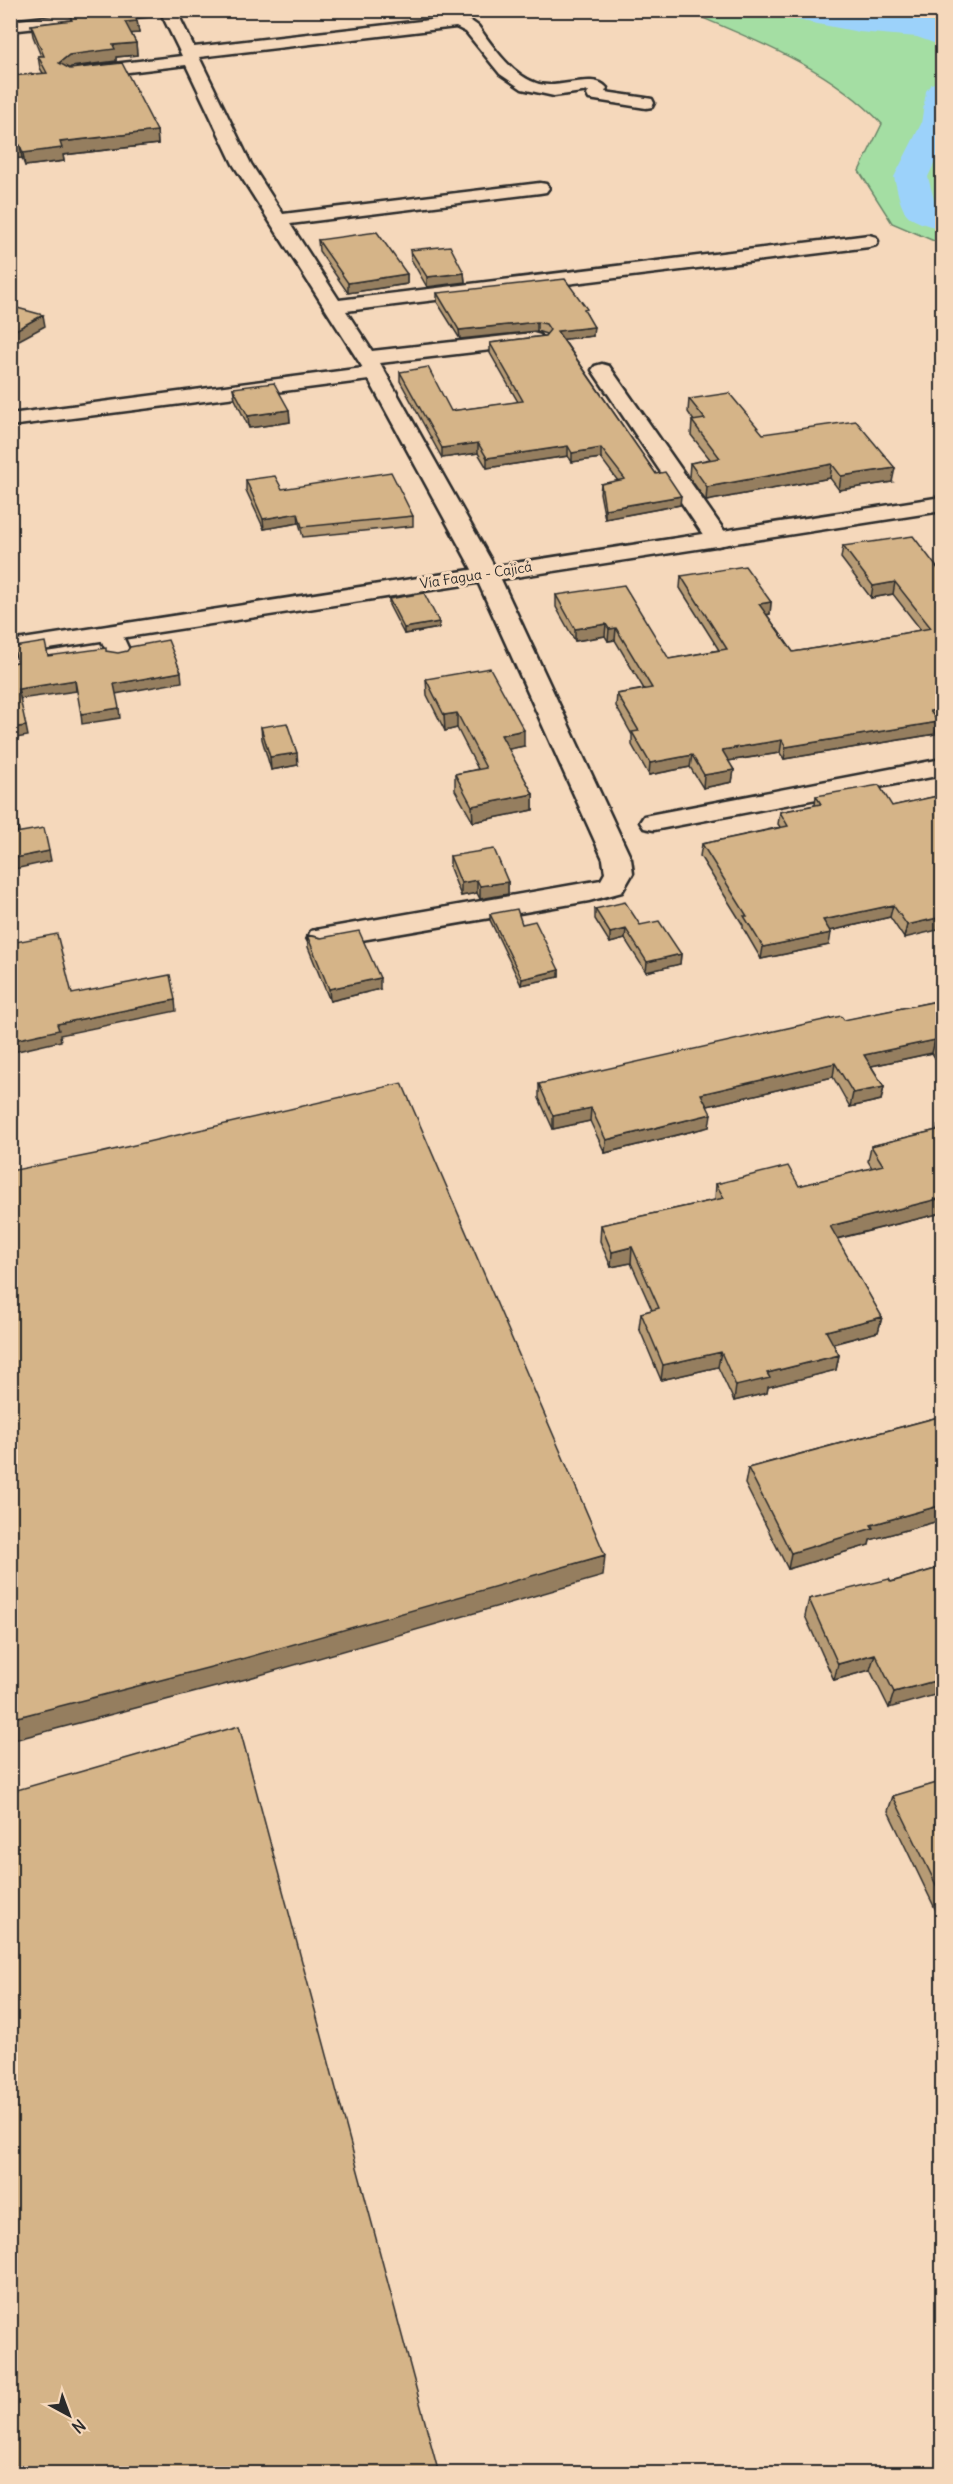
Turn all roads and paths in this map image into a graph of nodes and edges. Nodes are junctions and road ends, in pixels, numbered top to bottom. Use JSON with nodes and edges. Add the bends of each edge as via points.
{"nodes":[{"id":1,"x":153,"y":10,"type":"edge"},
{"id":2,"x":168,"y":10,"type":"edge"},
{"id":3,"x":10,"y":26,"type":"edge"},
{"id":4,"x":189,"y":56,"type":"junction"},
{"id":5,"x":71,"y":74,"type":"edge"},
{"id":6,"x":646,"y":103,"type":"dead end"},
{"id":7,"x":540,"y":188,"type":"dead end"},
{"id":8,"x":277,"y":220,"type":"junction"},
{"id":9,"x":869,"y":242,"type":"dead end"},
{"id":10,"x":332,"y":307,"type":"junction"},
{"id":11,"x":537,"y":339,"type":"edge"},
{"id":12,"x":370,"y":366,"type":"junction"},
{"id":13,"x":603,"y":370,"type":"dead end"},
{"id":14,"x":10,"y":420,"type":"edge"},
{"id":15,"x":942,"y":504,"type":"edge"},
{"id":16,"x":718,"y":539,"type":"junction"},
{"id":17,"x":486,"y":573,"type":"junction"},
{"id":18,"x":10,"y":648,"type":"edge"},
{"id":19,"x":942,"y":767,"type":"edge"},
{"id":20,"x":654,"y":822,"type":"dead end"},
{"id":21,"x":321,"y":938,"type":"edge"}],
"edges":[{"from":1,"to":3,"type":"street"},
{"from":2,"to":4,"type":"street"},
{"from":4,"to":5,"type":"street"},
{"from":4,"to":6,"type":"street","via":[[456,22],[472,29],[516,82],[554,92]]},
{"from":4,"to":8,"type":"street","via":[[242,164]]},
{"from":7,"to":8,"type":"street"},
{"from":8,"to":10,"type":"street"},
{"from":9,"to":10,"type":"street"},
{"from":10,"to":12,"type":"street"},
{"from":11,"to":12,"type":"street"},
{"from":12,"to":14,"type":"street"},
{"from":12,"to":17,"type":"street"},
{"from":13,"to":16,"type":"street"},
{"from":15,"to":16,"type":"street","name":"Vía Fagua - Cajicá"},
{"from":16,"to":17,"type":"street","name":"Vía Fagua - Cajicá"},
{"from":17,"to":18,"type":"street","name":"Vía Fagua - Cajicá","via":[[114,644]]},
{"from":17,"to":21,"type":"street","via":[[617,859],[619,873],[612,886],[589,892]]},
{"from":19,"to":20,"type":"street"}]}
